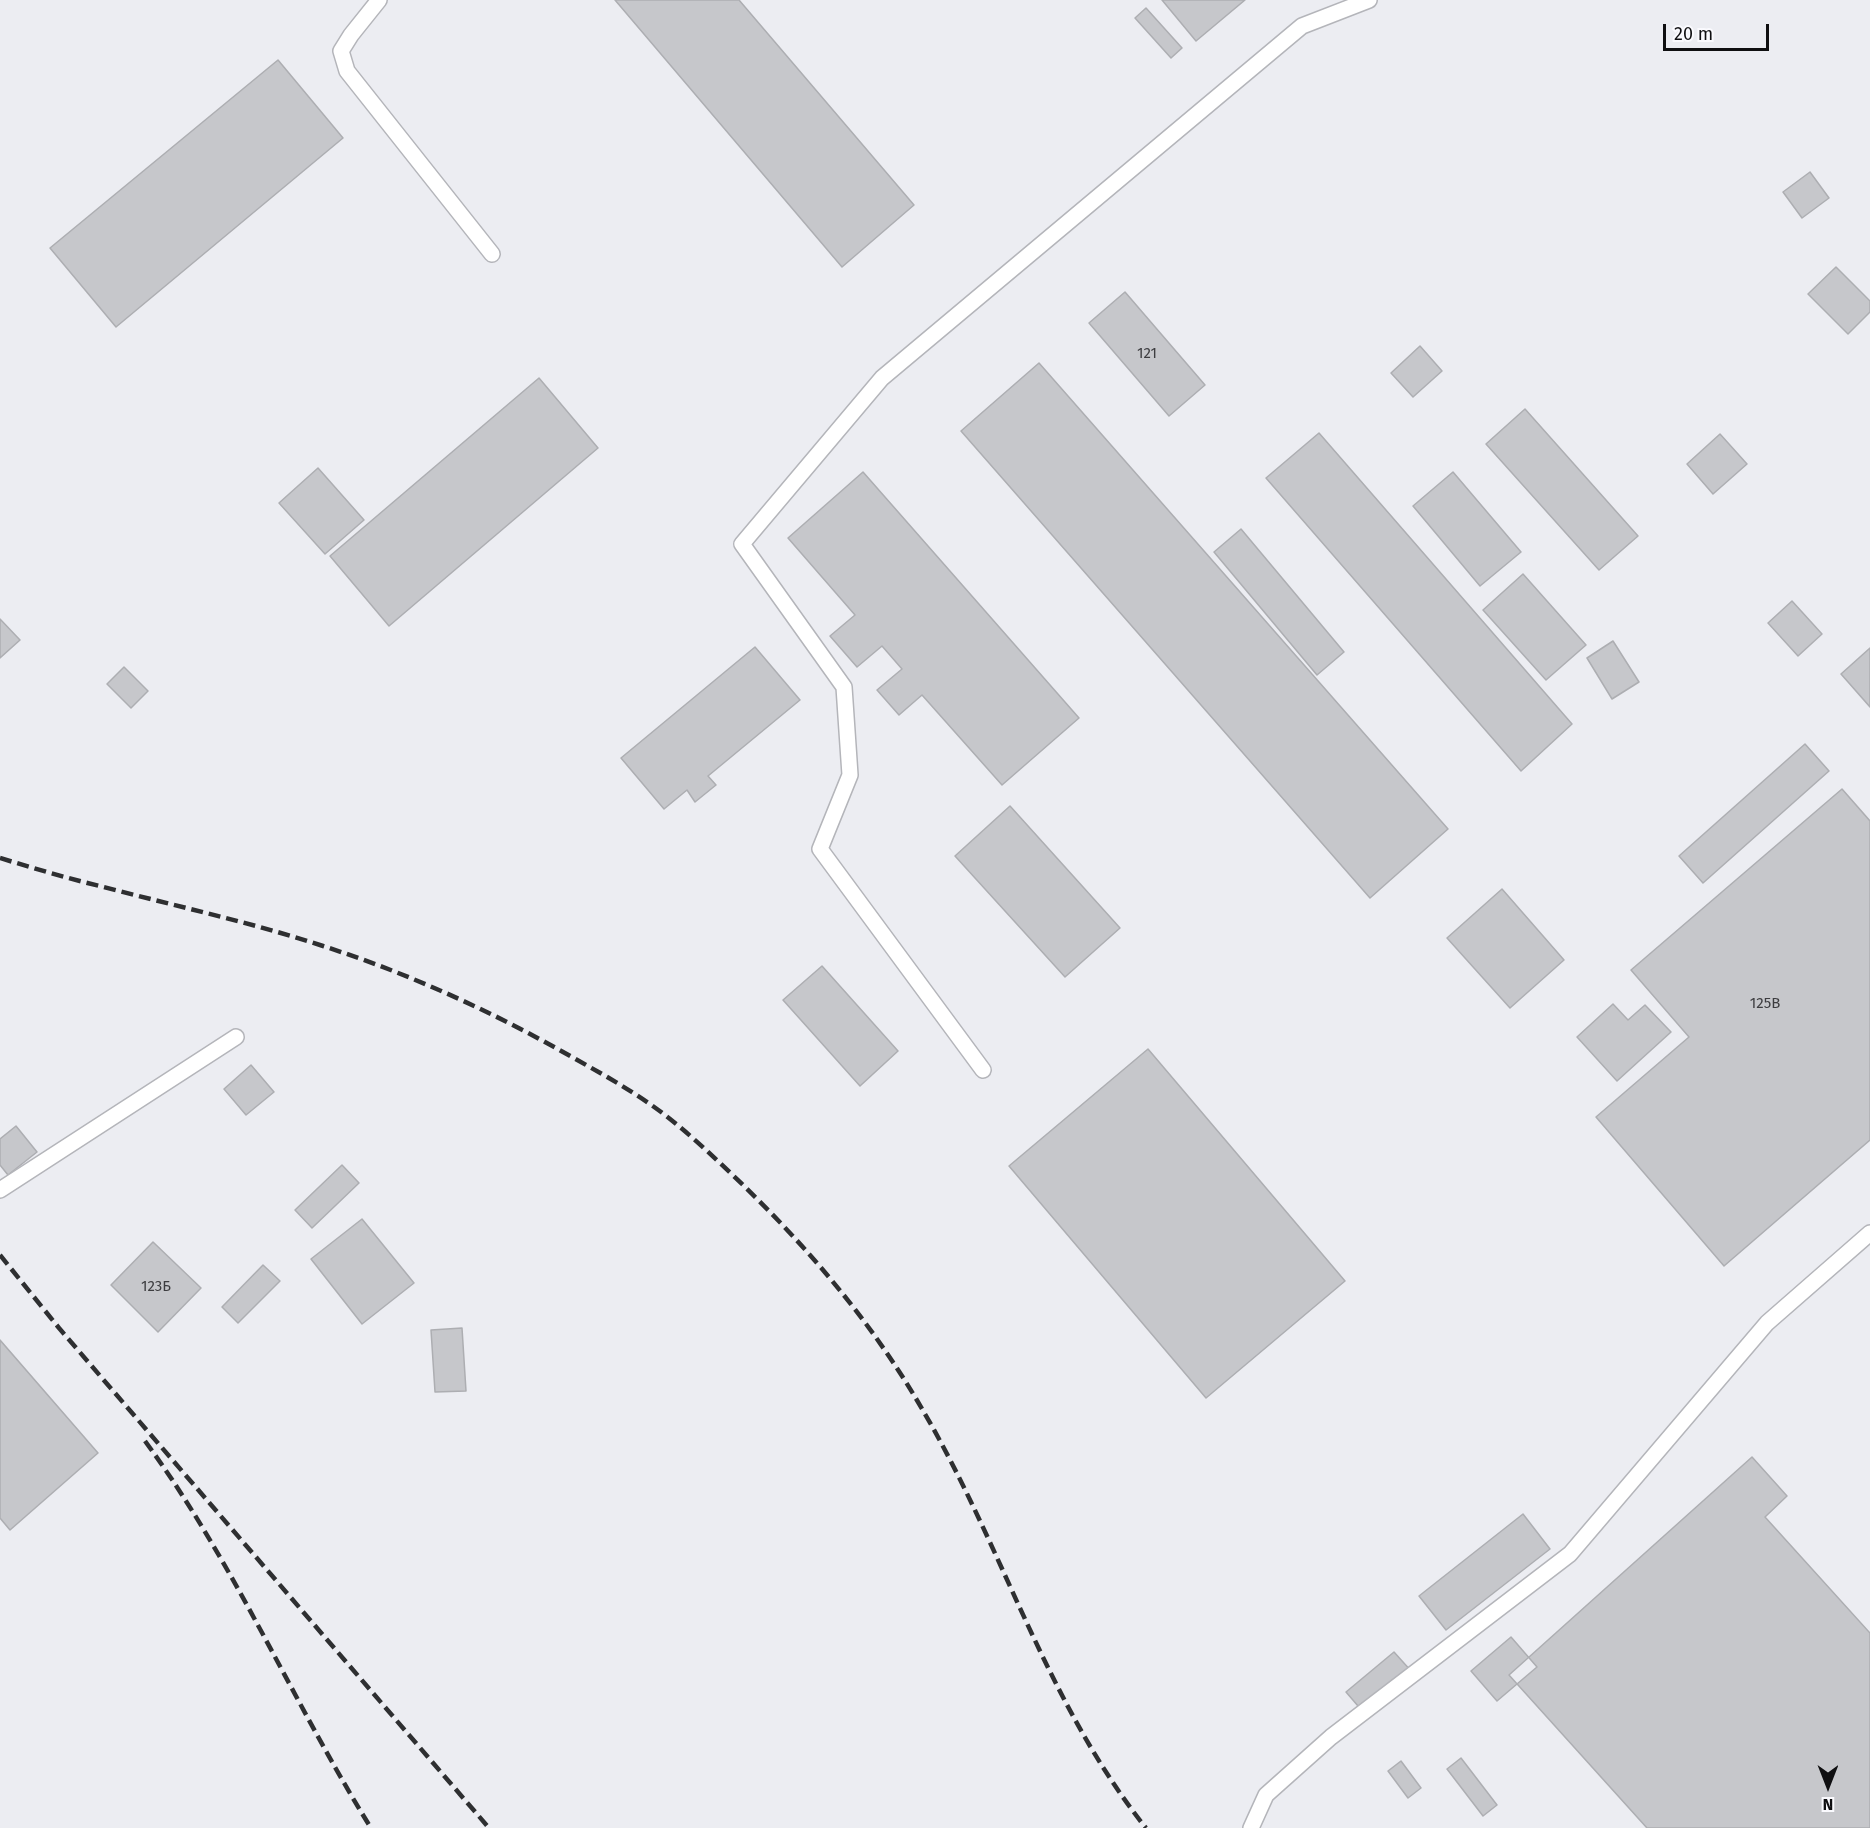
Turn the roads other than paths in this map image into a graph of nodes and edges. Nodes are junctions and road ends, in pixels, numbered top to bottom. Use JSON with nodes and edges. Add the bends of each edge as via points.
{"nodes":[{"id":1,"x":379,"y":0,"type":"edge"},
{"id":2,"x":1369,"y":0,"type":"edge"},
{"id":3,"x":492,"y":254,"type":"dead end"},
{"id":4,"x":236,"y":1037,"type":"dead end"},
{"id":5,"x":983,"y":1070,"type":"dead end"},
{"id":6,"x":0,"y":1190,"type":"edge"},
{"id":7,"x":1870,"y":1233,"type":"edge"},
{"id":8,"x":1251,"y":1828,"type":"edge"}],
"edges":[{"from":1,"to":3,"type":"lane","via":[[341,51],[347,71]]},
{"from":2,"to":5,"type":"lane","via":[[1302,26],[882,378],[742,544],[843,687],[850,775],[820,849]]},
{"from":4,"to":6,"type":"lane"},
{"from":7,"to":8,"type":"lane","via":[[1767,1323],[1570,1554],[1331,1737],[1266,1795]]}]}
